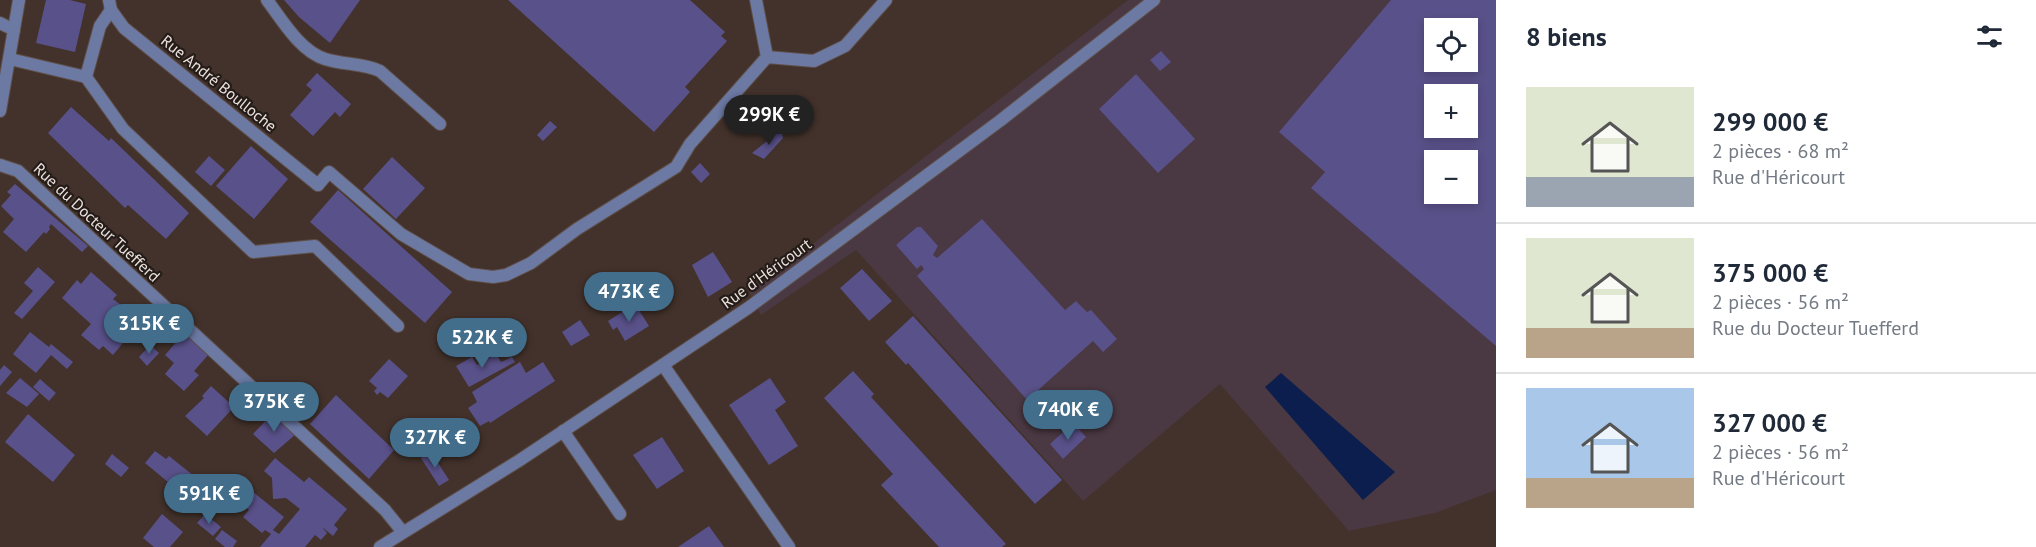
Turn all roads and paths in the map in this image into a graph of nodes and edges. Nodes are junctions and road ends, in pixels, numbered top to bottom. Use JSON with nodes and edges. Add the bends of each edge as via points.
{"nodes":[{"id":1,"x":20,"y":0,"type":"edge"},
{"id":2,"x":267,"y":0,"type":"edge"},
{"id":3,"x":756,"y":0,"type":"edge"},
{"id":4,"x":886,"y":0,"type":"edge"},
{"id":5,"x":1154,"y":0,"type":"edge"},
{"id":6,"x":110,"y":5,"type":"edge"},
{"id":7,"x":0,"y":23,"type":"edge"},
{"id":8,"x":14,"y":30,"type":"junction"},
{"id":9,"x":766,"y":57,"type":"junction"},
{"id":10,"x":10,"y":59,"type":"junction"},
{"id":11,"x":86,"y":77,"type":"junction"},
{"id":12,"x":0,"y":111,"type":"edge"},
{"id":13,"x":440,"y":124,"type":"dead end"},
{"id":14,"x":0,"y":165,"type":"edge"},
{"id":15,"x":398,"y":326,"type":"dead end"},
{"id":16,"x":663,"y":365,"type":"junction"},
{"id":17,"x":563,"y":431,"type":"junction"},
{"id":18,"x":620,"y":514,"type":"dead end"},
{"id":19,"x":402,"y":531,"type":"junction"},
{"id":20,"x":380,"y":547,"type":"edge"},
{"id":21,"x":789,"y":547,"type":"edge"}],
"edges":[{"from":1,"to":8,"type":"street"},
{"from":2,"to":13,"type":"street","via":[[290,31],[312,51],[323,58],[380,71]]},
{"from":3,"to":9,"type":"street"},
{"from":4,"to":9,"type":"street","via":[[845,46],[814,61]]},
{"from":5,"to":16,"type":"street","name":"Rue d'Héricourt","via":[[1001,120],[748,308]]},
{"from":6,"to":9,"type":"street","name":"Rue André Boulloche","via":[[124,28],[318,185],[329,172],[401,234],[469,274],[493,277],[531,263],[676,166],[690,144]]},
{"from":6,"to":11,"type":"street","via":[[99,26]]},
{"from":7,"to":8,"type":"street"},
{"from":8,"to":10,"type":"street"},
{"from":10,"to":11,"type":"street"},
{"from":10,"to":12,"type":"street"},
{"from":11,"to":15,"type":"street","via":[[123,129],[253,252],[315,246]]},
{"from":14,"to":19,"type":"street","name":"Rue du Docteur Tuefferd","via":[[27,179],[385,510]]},
{"from":16,"to":17,"type":"street","name":"Rue d'Héricourt"},
{"from":16,"to":21,"type":"street"},
{"from":17,"to":18,"type":"street"},
{"from":17,"to":19,"type":"street","name":"Rue d'Héricourt"},
{"from":19,"to":20,"type":"street","name":"Rue d'Héricourt"}]}
